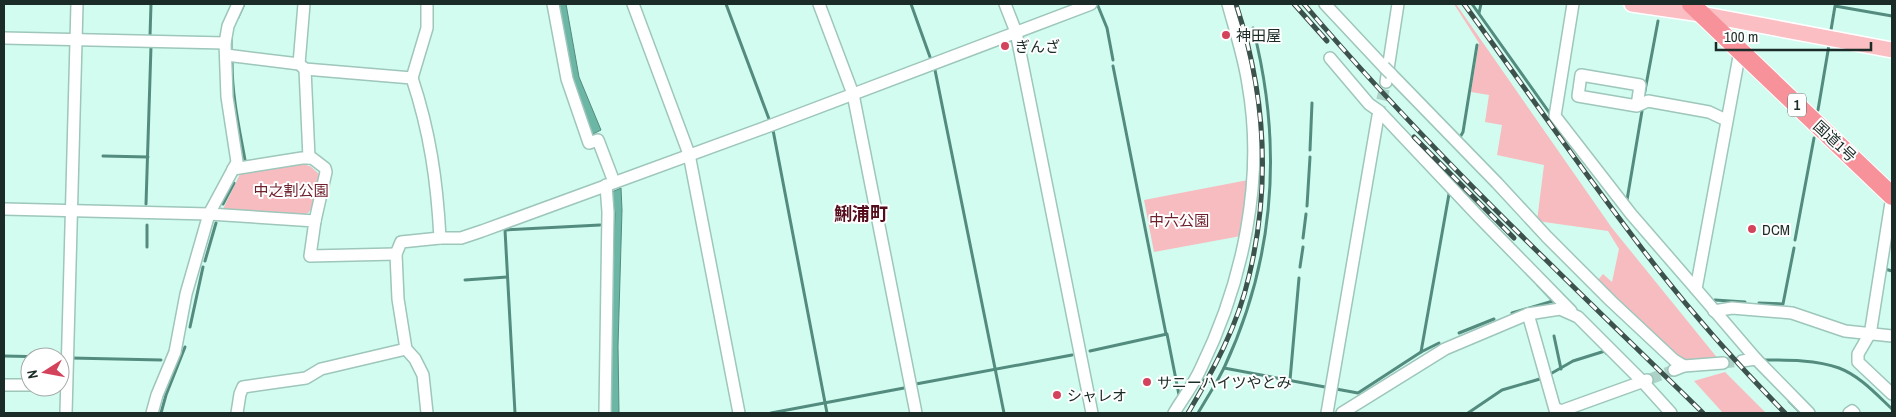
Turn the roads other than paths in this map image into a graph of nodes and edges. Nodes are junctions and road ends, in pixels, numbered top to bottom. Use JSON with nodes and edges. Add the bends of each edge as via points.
{"nodes":[{"id":1,"x":76,"y":4,"type":"edge"},
{"id":2,"x":238,"y":4,"type":"edge"},
{"id":3,"x":304,"y":4,"type":"edge"},
{"id":4,"x":427,"y":4,"type":"edge"},
{"id":5,"x":553,"y":4,"type":"edge"},
{"id":6,"x":634,"y":4,"type":"edge"},
{"id":7,"x":819,"y":4,"type":"edge"},
{"id":8,"x":1005,"y":4,"type":"edge"},
{"id":9,"x":1091,"y":4,"type":"edge"},
{"id":10,"x":1228,"y":4,"type":"edge"},
{"id":11,"x":1325,"y":4,"type":"edge"},
{"id":12,"x":1398,"y":4,"type":"edge"},
{"id":13,"x":1573,"y":4,"type":"edge"},
{"id":14,"x":1632,"y":4,"type":"edge"},
{"id":15,"x":1696,"y":9,"type":"edge"},
{"id":16,"x":1016,"y":32,"type":"junction"},
{"id":17,"x":4,"y":38,"type":"edge"},
{"id":18,"x":75,"y":40,"type":"junction"},
{"id":19,"x":226,"y":43,"type":"junction"},
{"id":20,"x":1892,"y":50,"type":"edge"},
{"id":21,"x":1740,"y":51,"type":"junction"},
{"id":22,"x":226,"y":55,"type":"junction"},
{"id":23,"x":1330,"y":58,"type":"dead end"},
{"id":24,"x":302,"y":66,"type":"junction"},
{"id":25,"x":1389,"y":75,"type":"junction"},
{"id":26,"x":412,"y":78,"type":"junction"},
{"id":27,"x":853,"y":94,"type":"junction"},
{"id":28,"x":1637,"y":106,"type":"junction"},
{"id":29,"x":1378,"y":116,"type":"tunnel mouth"},
{"id":30,"x":1726,"y":120,"type":"junction"},
{"id":31,"x":689,"y":154,"type":"junction"},
{"id":32,"x":308,"y":158,"type":"junction"},
{"id":33,"x":233,"y":169,"type":"junction"},
{"id":34,"x":610,"y":184,"type":"junction"},
{"id":35,"x":1891,"y":190,"type":"edge"},
{"id":36,"x":4,"y":209,"type":"edge"},
{"id":37,"x":70,"y":211,"type":"junction"},
{"id":38,"x":209,"y":214,"type":"junction"},
{"id":39,"x":315,"y":221,"type":"junction"},
{"id":40,"x":440,"y":238,"type":"junction"},
{"id":41,"x":396,"y":254,"type":"junction"},
{"id":42,"x":1696,"y":289,"type":"junction"},
{"id":43,"x":1714,"y":311,"type":"junction"},
{"id":44,"x":1528,"y":314,"type":"junction"},
{"id":45,"x":1578,"y":317,"type":"junction"},
{"id":46,"x":1870,"y":335,"type":"junction"},
{"id":47,"x":1892,"y":336,"type":"edge"},
{"id":48,"x":65,"y":347,"type":"edge"},
{"id":49,"x":406,"y":349,"type":"junction"},
{"id":50,"x":1756,"y":359,"type":"junction"},
{"id":51,"x":1742,"y":361,"type":"tunnel mouth"},
{"id":52,"x":1723,"y":363,"type":"tunnel mouth"},
{"id":53,"x":1646,"y":380,"type":"junction"},
{"id":54,"x":4,"y":385,"type":"edge"},
{"id":55,"x":20,"y":385,"type":"edge"},
{"id":56,"x":1892,"y":394,"type":"edge"},
{"id":57,"x":64,"y":397,"type":"edge"},
{"id":58,"x":1553,"y":412,"type":"edge"},
{"id":59,"x":66,"y":413,"type":"edge"},
{"id":60,"x":152,"y":413,"type":"edge"},
{"id":61,"x":237,"y":413,"type":"edge"},
{"id":62,"x":427,"y":413,"type":"edge"},
{"id":63,"x":605,"y":413,"type":"edge"},
{"id":64,"x":739,"y":413,"type":"edge"},
{"id":65,"x":916,"y":413,"type":"edge"},
{"id":66,"x":1092,"y":413,"type":"edge"},
{"id":67,"x":1174,"y":413,"type":"edge"},
{"id":68,"x":1326,"y":413,"type":"edge"},
{"id":69,"x":1342,"y":413,"type":"edge"},
{"id":70,"x":1671,"y":413,"type":"edge"},
{"id":71,"x":1809,"y":413,"type":"edge"},
{"id":72,"x":1849,"y":413,"type":"edge"},
{"id":73,"x":1854,"y":413,"type":"edge"}],
"edges":[{"from":1,"to":18,"type":"street"},
{"from":2,"to":19,"type":"street","via":[[228,26]]},
{"from":3,"to":24,"type":"street"},
{"from":4,"to":26,"type":"street","via":[[427,28]]},
{"from":5,"to":34,"type":"street","via":[[567,79],[589,143],[598,140]]},
{"from":6,"to":31,"type":"street"},
{"from":7,"to":27,"type":"street"},
{"from":8,"to":16,"type":"street"},
{"from":9,"to":16,"type":"street"},
{"from":10,"to":67,"type":"street","via":[[1249,86],[1254,160],[1251,200],[1238,266],[1223,316],[1201,369]]},
{"from":11,"to":25,"type":"street"},
{"from":12,"to":25,"type":"street"},
{"from":13,"to":42,"type":"street","via":[[1555,116],[1631,214]]},
{"from":14,"to":15,"type":"main road"},
{"from":15,"to":20,"type":"main road"},
{"from":15,"to":21,"type":"highway","name":"国道1号","number":"1"},
{"from":16,"to":27,"type":"street"},
{"from":16,"to":66,"type":"street"},
{"from":17,"to":18,"type":"street"},
{"from":18,"to":19,"type":"street"},
{"from":18,"to":37,"type":"street"},
{"from":19,"to":22,"type":"street"},
{"from":21,"to":30,"type":"street"},
{"from":21,"to":35,"type":"highway","name":"国道1号","number":"1"},
{"from":22,"to":24,"type":"street"},
{"from":22,"to":33,"type":"street","via":[[227,97],[237,162]]},
{"from":23,"to":45,"type":"street","via":[[1369,104],[1379,110],[1479,218]]},
{"from":24,"to":26,"type":"street"},
{"from":24,"to":32,"type":"street"},
{"from":25,"to":52,"type":"street","via":[[1679,368]]},
{"from":26,"to":40,"type":"street","via":[[428,131],[437,188]]},
{"from":27,"to":31,"type":"street"},
{"from":27,"to":65,"type":"street"},
{"from":28,"to":28,"type":"street","via":[[1578,96],[1581,75],[1640,85]]},
{"from":28,"to":30,"type":"street","via":[[1648,101],[1709,112]]},
{"from":29,"to":68,"type":"street"},
{"from":30,"to":42,"type":"street"},
{"from":31,"to":34,"type":"street"},
{"from":31,"to":64,"type":"street"},
{"from":32,"to":33,"type":"street"},
{"from":32,"to":39,"type":"street","via":[[325,168],[326,172]]},
{"from":33,"to":38,"type":"street"},
{"from":34,"to":40,"type":"street","via":[[461,238]]},
{"from":34,"to":63,"type":"street"},
{"from":35,"to":46,"type":"street"},
{"from":36,"to":37,"type":"street"},
{"from":37,"to":38,"type":"street"},
{"from":37,"to":48,"type":"street"},
{"from":38,"to":39,"type":"street"},
{"from":38,"to":60,"type":"street","via":[[186,294],[175,352]]},
{"from":39,"to":41,"type":"street","via":[[310,256]]},
{"from":40,"to":41,"type":"street","via":[[401,242]]},
{"from":41,"to":49,"type":"street","via":[[398,299]]},
{"from":42,"to":43,"type":"street"},
{"from":43,"to":46,"type":"street","via":[[1732,308],[1792,313],[1845,331]]},
{"from":43,"to":50,"type":"street"},
{"from":44,"to":45,"type":"street","via":[[1560,309]]},
{"from":44,"to":58,"type":"street"},
{"from":44,"to":69,"type":"street","via":[[1445,349]]},
{"from":45,"to":53,"type":"street"},
{"from":46,"to":47,"type":"street"},
{"from":46,"to":56,"type":"street","via":[[1858,354],[1858,362]]},
{"from":49,"to":61,"type":"street","via":[[321,369],[306,378],[243,387]]},
{"from":49,"to":62,"type":"street","via":[[423,375]]},
{"from":50,"to":51,"type":"street"},
{"from":50,"to":71,"type":"street"},
{"from":53,"to":58,"type":"street"},
{"from":53,"to":70,"type":"street"},
{"from":54,"to":55,"type":"street"},
{"from":57,"to":59,"type":"street"},
{"from":72,"to":73,"type":"street"}]}
